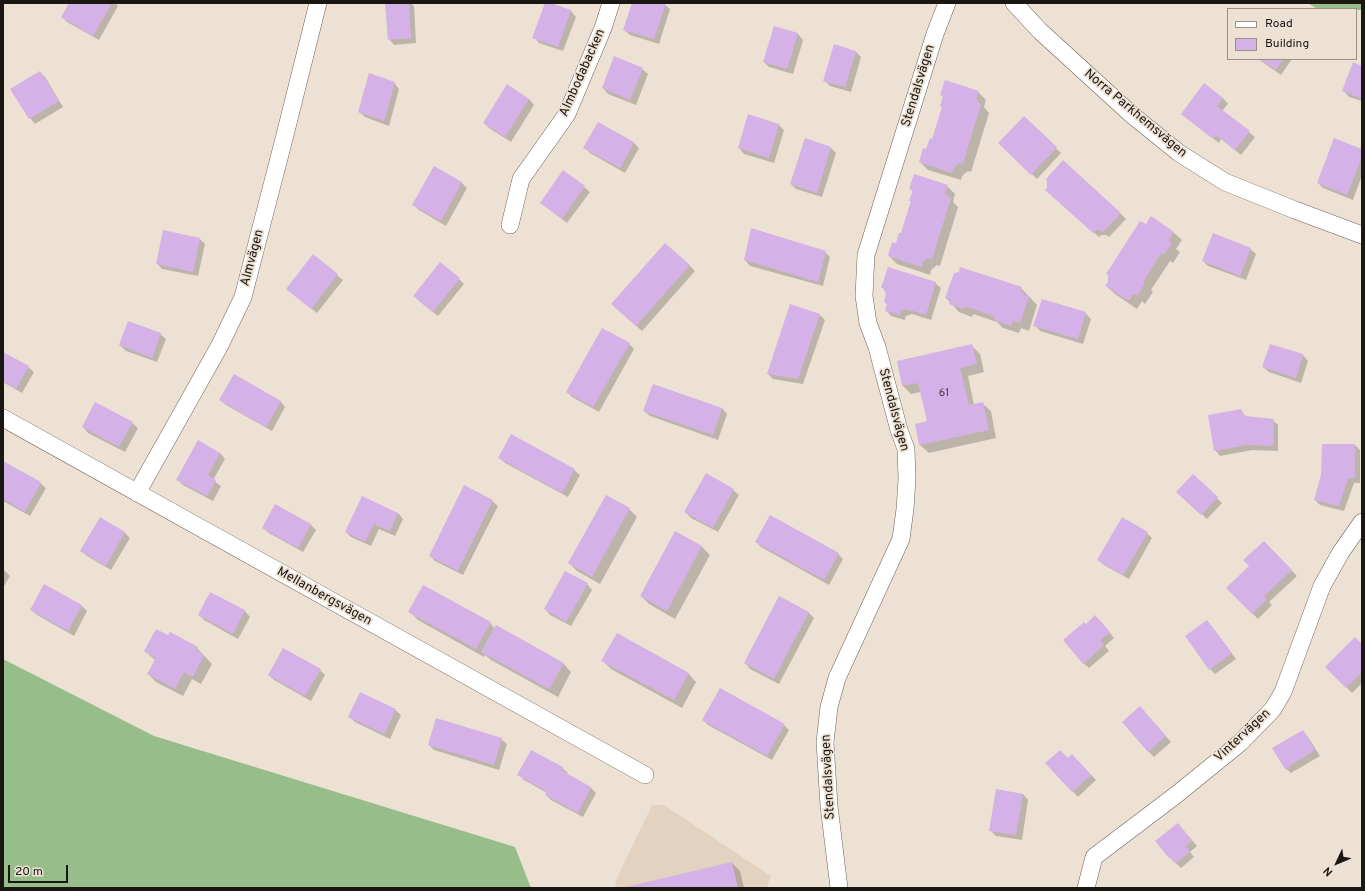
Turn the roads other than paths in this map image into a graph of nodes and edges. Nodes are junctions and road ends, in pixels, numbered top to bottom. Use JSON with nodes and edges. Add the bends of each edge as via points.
{"nodes":[{"id":1,"x":318,"y":3,"type":"edge"},
{"id":2,"x":611,"y":3,"type":"edge"},
{"id":3,"x":947,"y":3,"type":"edge"},
{"id":4,"x":1014,"y":3,"type":"edge"},
{"id":5,"x":510,"y":226,"type":"dead end"},
{"id":6,"x":1362,"y":235,"type":"edge"},
{"id":7,"x":3,"y":418,"type":"edge"},
{"id":8,"x":137,"y":493,"type":"junction"},
{"id":9,"x":1362,"y":522,"type":"edge"},
{"id":10,"x":645,"y":775,"type":"dead end"},
{"id":11,"x":839,"y":888,"type":"edge"},
{"id":12,"x":1086,"y":888,"type":"edge"}],
"edges":[{"from":1,"to":8,"type":"street","name":"Almvägen","via":[[243,296],[220,345]]},
{"from":2,"to":5,"type":"street","name":"Almbodabacken","via":[[567,114],[521,180]]},
{"from":3,"to":11,"type":"street","name":"Stendalsvägen","via":[[934,34],[866,255],[864,296],[868,323],[906,449],[906,509],[901,539],[837,678],[829,708],[825,742],[829,806]]},
{"from":4,"to":6,"type":"street","name":"Norra Parkhemsvägen","via":[[1046,37],[1132,115],[1179,153],[1225,182]]},
{"from":7,"to":8,"type":"street","name":"Mellanbergsvägen"},
{"from":8,"to":10,"type":"street","name":"Mellanbergsvägen"},
{"from":9,"to":12,"type":"street","name":"Vintervägen","via":[[1322,586],[1283,692],[1273,709],[1240,743],[1094,857]]}]}
